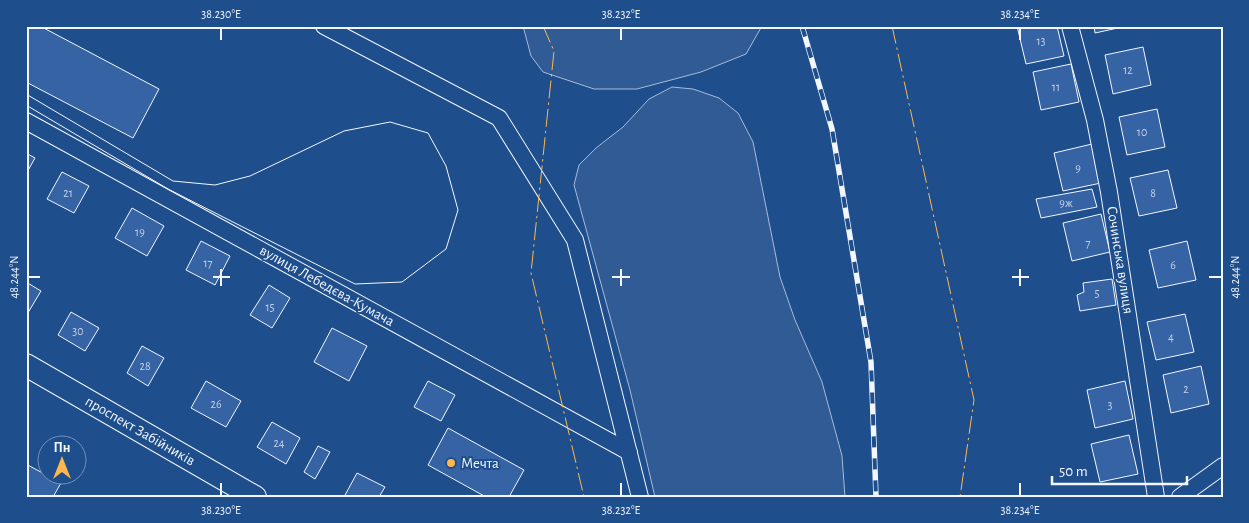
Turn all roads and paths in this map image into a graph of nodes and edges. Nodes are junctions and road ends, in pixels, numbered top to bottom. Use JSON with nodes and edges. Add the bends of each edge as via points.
{"nodes":[{"id":1,"x":324,"y":26,"type":"edge"},
{"id":2,"x":1070,"y":26,"type":"edge"},
{"id":3,"x":26,"y":121,"type":"edge"},
{"id":4,"x":26,"y":365,"type":"edge"},
{"id":5,"x":629,"y":452,"type":"junction"},
{"id":6,"x":1223,"y":466,"type":"edge"},
{"id":7,"x":255,"y":497,"type":"edge"},
{"id":8,"x":640,"y":497,"type":"edge"},
{"id":9,"x":1156,"y":497,"type":"edge"},
{"id":10,"x":1180,"y":497,"type":"edge"}],
"edges":[{"from":1,"to":5,"type":"street","via":[[499,118],[575,240]]},
{"from":2,"to":9,"type":"street","name":"Сочинська вулиця","via":[[1096,120],[1110,192]]},
{"from":3,"to":5,"type":"street","name":"вулиця Лебедєва-Кумача"},
{"from":4,"to":7,"type":"main road","name":"проспект Забійників"},
{"from":5,"to":8,"type":"street"},
{"from":6,"to":10,"type":"street"}]}
